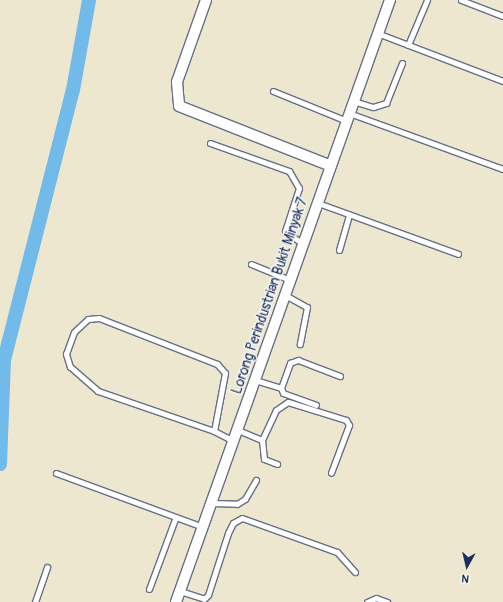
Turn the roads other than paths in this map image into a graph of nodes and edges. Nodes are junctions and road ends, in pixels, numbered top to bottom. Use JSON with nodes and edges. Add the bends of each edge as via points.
{"nodes":[{"id":1,"x":206,"y":0,"type":"edge"},
{"id":2,"x":390,"y":0,"type":"edge"},
{"id":3,"x":426,"y":0,"type":"edge"},
{"id":4,"x":462,"y":0,"type":"edge"},
{"id":5,"x":503,"y":16,"type":"edge"},
{"id":6,"x":377,"y":33,"type":"junction"},
{"id":7,"x":408,"y":45,"type":"junction"},
{"id":8,"x":402,"y":63,"type":"dead end"},
{"id":9,"x":503,"y":82,"type":"edge"},
{"id":10,"x":273,"y":90,"type":"dead end"},
{"id":11,"x":353,"y":102,"type":"junction"},
{"id":12,"x":348,"y":117,"type":"junction"},
{"id":13,"x":210,"y":143,"type":"dead end"},
{"id":14,"x":331,"y":166,"type":"junction"},
{"id":15,"x":503,"y":169,"type":"edge"},
{"id":16,"x":318,"y":203,"type":"junction"},
{"id":17,"x":349,"y":214,"type":"junction"},
{"id":18,"x":303,"y":244,"type":"junction"},
{"id":19,"x":339,"y":250,"type":"dead end"},
{"id":20,"x":458,"y":254,"type":"dead end"},
{"id":21,"x":251,"y":264,"type":"dead end"},
{"id":22,"x":290,"y":280,"type":"junction"},
{"id":23,"x":285,"y":295,"type":"junction"},
{"id":24,"x":300,"y":344,"type":"dead end"},
{"id":25,"x":340,"y":376,"type":"dead end"},
{"id":26,"x":255,"y":380,"type":"junction"},
{"id":27,"x":280,"y":388,"type":"junction"},
{"id":28,"x":316,"y":405,"type":"dead end"},
{"id":29,"x":238,"y":430,"type":"junction"},
{"id":30,"x":214,"y":431,"type":"junction"},
{"id":31,"x":262,"y":440,"type":"junction"},
{"id":32,"x":234,"y":442,"type":"junction"},
{"id":33,"x":277,"y":464,"type":"dead end"},
{"id":34,"x":56,"y":473,"type":"dead end"},
{"id":35,"x":331,"y":473,"type":"dead end"},
{"id":36,"x":256,"y":480,"type":"dead end"},
{"id":37,"x":212,"y":503,"type":"junction"},
{"id":38,"x":175,"y":519,"type":"junction"},
{"id":39,"x":203,"y":527,"type":"junction"},
{"id":40,"x":47,"y":568,"type":"dead end"},
{"id":41,"x":355,"y":572,"type":"dead end"},
{"id":42,"x":148,"y":589,"type":"dead end"},
{"id":43,"x":180,"y":591,"type":"junction"},
{"id":44,"x":35,"y":602,"type":"edge"},
{"id":45,"x":176,"y":602,"type":"edge"},
{"id":46,"x":367,"y":602,"type":"edge"},
{"id":47,"x":386,"y":602,"type":"edge"}],
"edges":[{"from":1,"to":14,"type":"street","via":[[177,82],[179,106]]},
{"from":2,"to":6,"type":"street","name":"Lorong Perindustrian Bukit Minyak 7"},
{"from":3,"to":7,"type":"lane"},
{"from":4,"to":5,"type":"lane"},
{"from":6,"to":7,"type":"lane"},
{"from":6,"to":11,"type":"street","name":"Lorong Perindustrian Bukit Minyak 7"},
{"from":7,"to":9,"type":"lane"},
{"from":8,"to":11,"type":"lane","via":[[386,103],[373,107]]},
{"from":10,"to":12,"type":"lane"},
{"from":11,"to":12,"type":"street","name":"Lorong Perindustrian Bukit Minyak 7"},
{"from":12,"to":14,"type":"street","name":"Lorong Perindustrian Bukit Minyak 7"},
{"from":12,"to":15,"type":"lane"},
{"from":13,"to":18,"type":"lane","via":[[289,171],[299,188],[285,231]]},
{"from":14,"to":16,"type":"street","name":"Lorong Perindustrian Bukit Minyak 7"},
{"from":16,"to":17,"type":"lane"},
{"from":16,"to":18,"type":"street","name":"Lorong Perindustrian Bukit Minyak 7"},
{"from":17,"to":19,"type":"lane"},
{"from":17,"to":20,"type":"lane"},
{"from":18,"to":22,"type":"street","name":"Lorong Perindustrian Bukit Minyak 7"},
{"from":21,"to":22,"type":"lane"},
{"from":22,"to":23,"type":"street","name":"Lorong Perindustrian Bukit Minyak 7"},
{"from":23,"to":24,"type":"lane","via":[[307,308]]},
{"from":23,"to":26,"type":"street","name":"Lorong Perindustrian Bukit Minyak 7"},
{"from":25,"to":27,"type":"lane","via":[[298,360],[290,363]]},
{"from":26,"to":27,"type":"lane"},
{"from":26,"to":29,"type":"street","name":"Lorong Perindustrian Bukit Minyak 7"},
{"from":27,"to":28,"type":"lane","via":[[283,393]]},
{"from":29,"to":31,"type":"lane"},
{"from":29,"to":32,"type":"street","name":"Lorong Perindustrian Bukit Minyak 7"},
{"from":30,"to":30,"type":"lane","via":[[98,391],[70,367],[66,354],[74,332],[88,319],[99,318],[216,364],[225,373]]},
{"from":30,"to":32,"type":"lane"},
{"from":31,"to":33,"type":"lane","via":[[264,459]]},
{"from":31,"to":35,"type":"lane","via":[[276,410],[288,402],[346,420],[349,425]]},
{"from":32,"to":37,"type":"street","name":"Lorong Perindustrian Bukit Minyak 7"},
{"from":34,"to":38,"type":"lane"},
{"from":36,"to":37,"type":"lane","via":[[245,499],[237,504]]},
{"from":37,"to":39,"type":"street","name":"Lorong Perindustrian Bukit Minyak 7"},
{"from":38,"to":39,"type":"lane"},
{"from":38,"to":42,"type":"lane"},
{"from":39,"to":43,"type":"street","name":"Lorong Perindustrian Bukit Minyak 7"},
{"from":40,"to":44,"type":"lane"},
{"from":41,"to":43,"type":"lane","via":[[337,552],[242,518],[233,523],[228,533],[208,595],[204,599]]},
{"from":43,"to":45,"type":"street","name":"Lorong Perindustrian Bukit Minyak 7"},
{"from":46,"to":47,"type":"lane","via":[[376,598]]}]}
